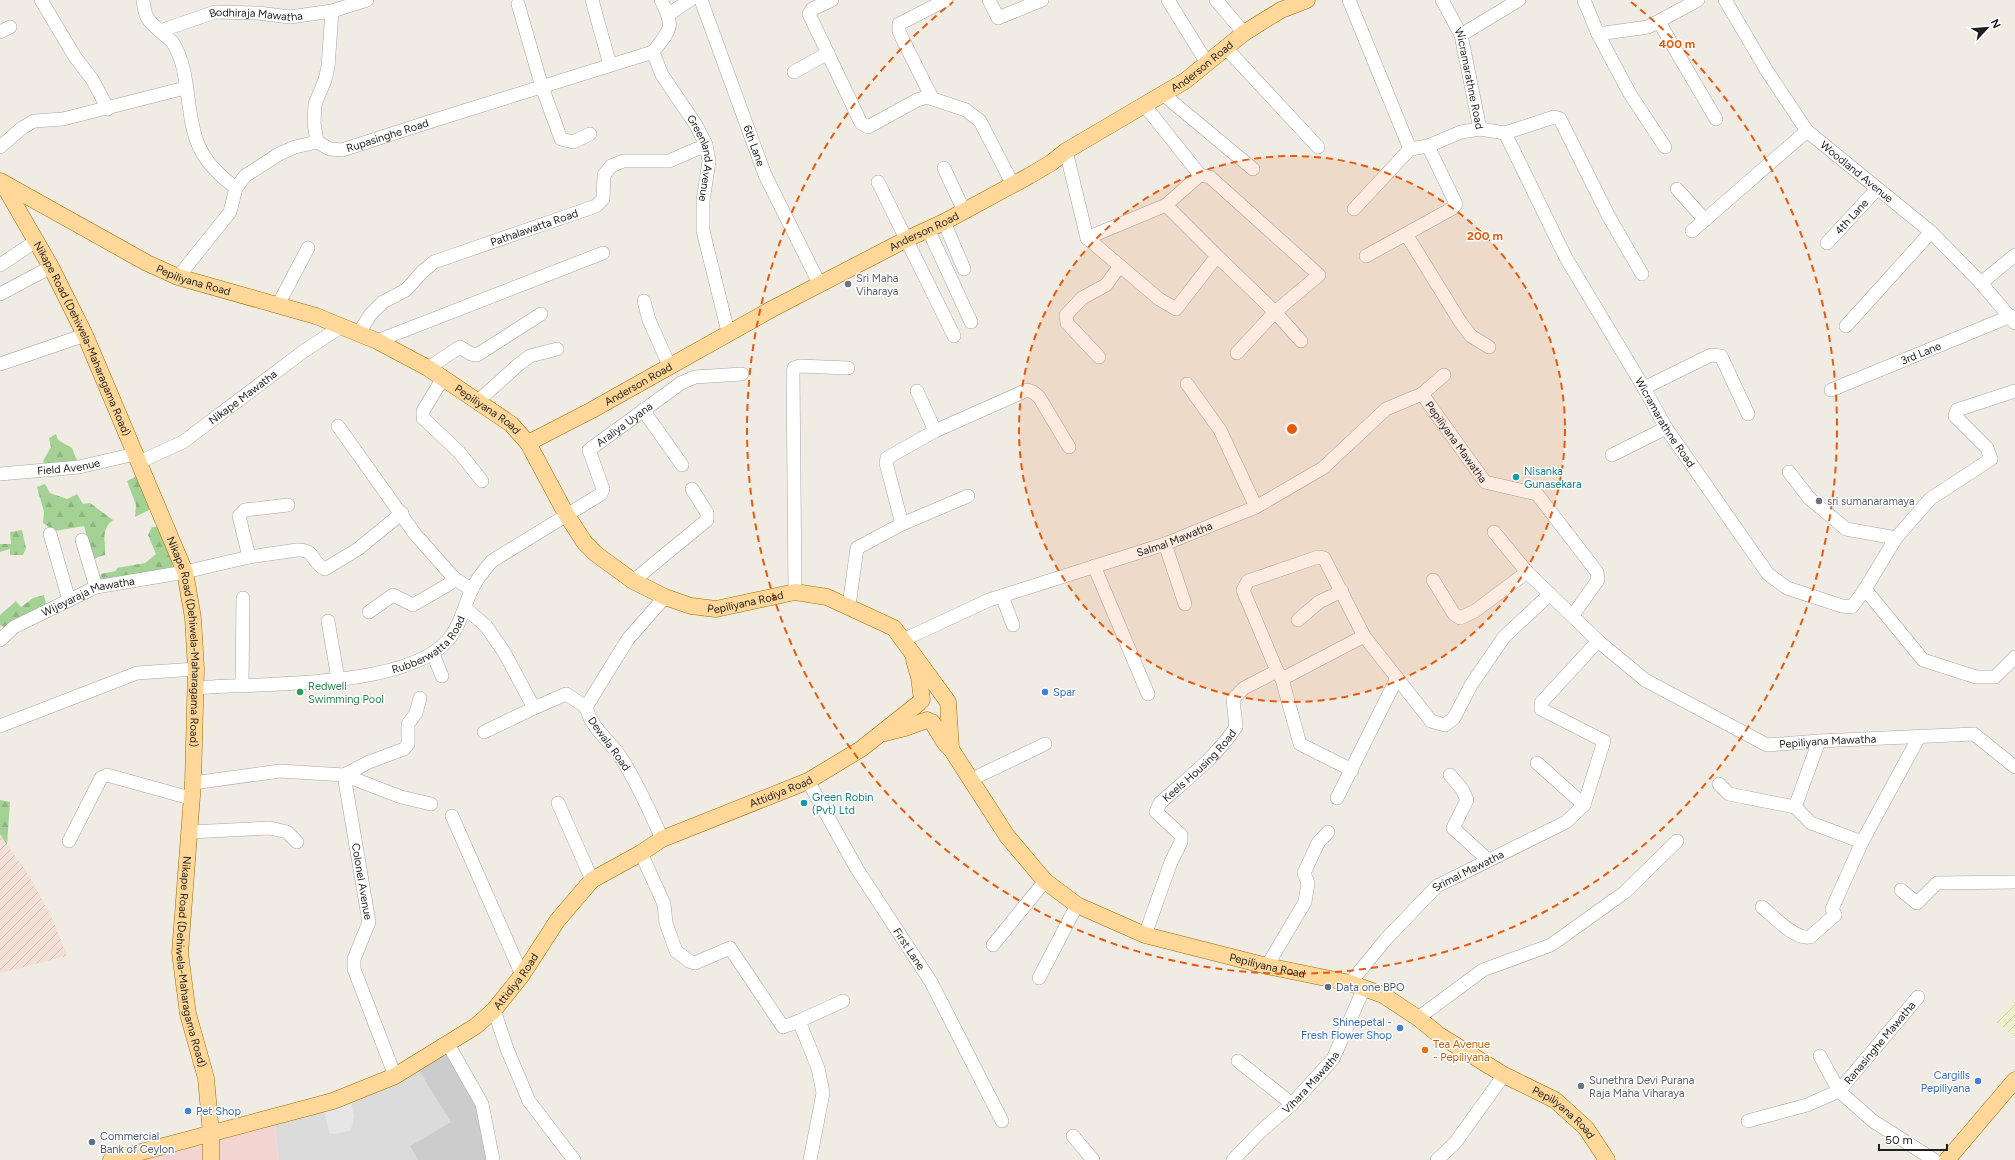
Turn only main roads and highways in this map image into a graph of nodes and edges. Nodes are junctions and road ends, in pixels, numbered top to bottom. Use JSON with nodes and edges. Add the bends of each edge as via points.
{"nodes":[{"id":1,"x":1307,"y":0,"type":"edge"},
{"id":2,"x":2,"y":182,"type":"edge"},
{"id":3,"x":528,"y":443,"type":"junction"},
{"id":4,"x":913,"y":655,"type":"junction"},
{"id":5,"x":921,"y":701,"type":"junction"},
{"id":6,"x":946,"y":703,"type":"junction"},
{"id":7,"x":929,"y":721,"type":"junction"},
{"id":8,"x":881,"y":733,"type":"junction"},
{"id":9,"x":951,"y":749,"type":"junction"},
{"id":10,"x":2015,"y":1080,"type":"edge"},
{"id":11,"x":211,"y":1134,"type":"junction"},
{"id":12,"x":111,"y":1160,"type":"edge"},
{"id":13,"x":211,"y":1160,"type":"edge"},
{"id":14,"x":1607,"y":1160,"type":"edge"},
{"id":15,"x":1948,"y":1160,"type":"edge"}],
"edges":[{"from":1,"to":3,"type":"main road","name":"Anderson Road","via":[[1281,10],[1244,33],[1185,81],[1013,185],[728,332],[592,410]]},
{"from":2,"to":3,"type":"main road","name":"Pepiliyana Road","via":[[147,263],[178,277],[316,316],[377,341],[428,368],[478,401],[511,424]]},
{"from":2,"to":11,"type":"main road","name":"Nikape Road (Dehiwela-Maharagama Road)","via":[[51,267],[85,335],[185,572],[193,618],[196,669],[190,832],[180,953],[188,1014],[206,1078]]},
{"from":3,"to":4,"type":"main road","name":"Pepiliyana Road","via":[[566,514],[590,549],[633,581],[665,597],[691,606],[716,609],[795,592],[827,597],[894,628]]},
{"from":4,"to":5,"type":"main road","via":[[919,676]]},
{"from":4,"to":6,"type":"main road"},
{"from":5,"to":6,"type":"main road","via":[[927,696],[938,694]]},
{"from":5,"to":7,"type":"main road","via":[[920,710]]},
{"from":5,"to":8,"type":"main road","name":"Attidiya Road"},
{"from":6,"to":7,"type":"main road","via":[[947,715],[938,722]]},
{"from":6,"to":9,"type":"main road"},
{"from":7,"to":8,"type":"main road"},
{"from":7,"to":9,"type":"main road","name":"Pepiliyana Road"},
{"from":8,"to":11,"type":"main road","name":"Attidiya Road","via":[[861,749],[808,781],[662,839],[592,880],[557,921],[522,975],[494,1010],[476,1026],[395,1076],[333,1101]]},
{"from":9,"to":14,"type":"main road","name":"Pepiliyana Road","via":[[1007,836],[1046,881],[1077,905],[1145,935],[1357,986],[1383,995],[1504,1075],[1555,1100],[1586,1128]]},
{"from":10,"to":15,"type":"main road"},
{"from":11,"to":12,"type":"main road","name":"Attidiya Road"},
{"from":11,"to":13,"type":"main road","name":"Nikape Road (Dehiwela-Maharagama Road)"}]}
